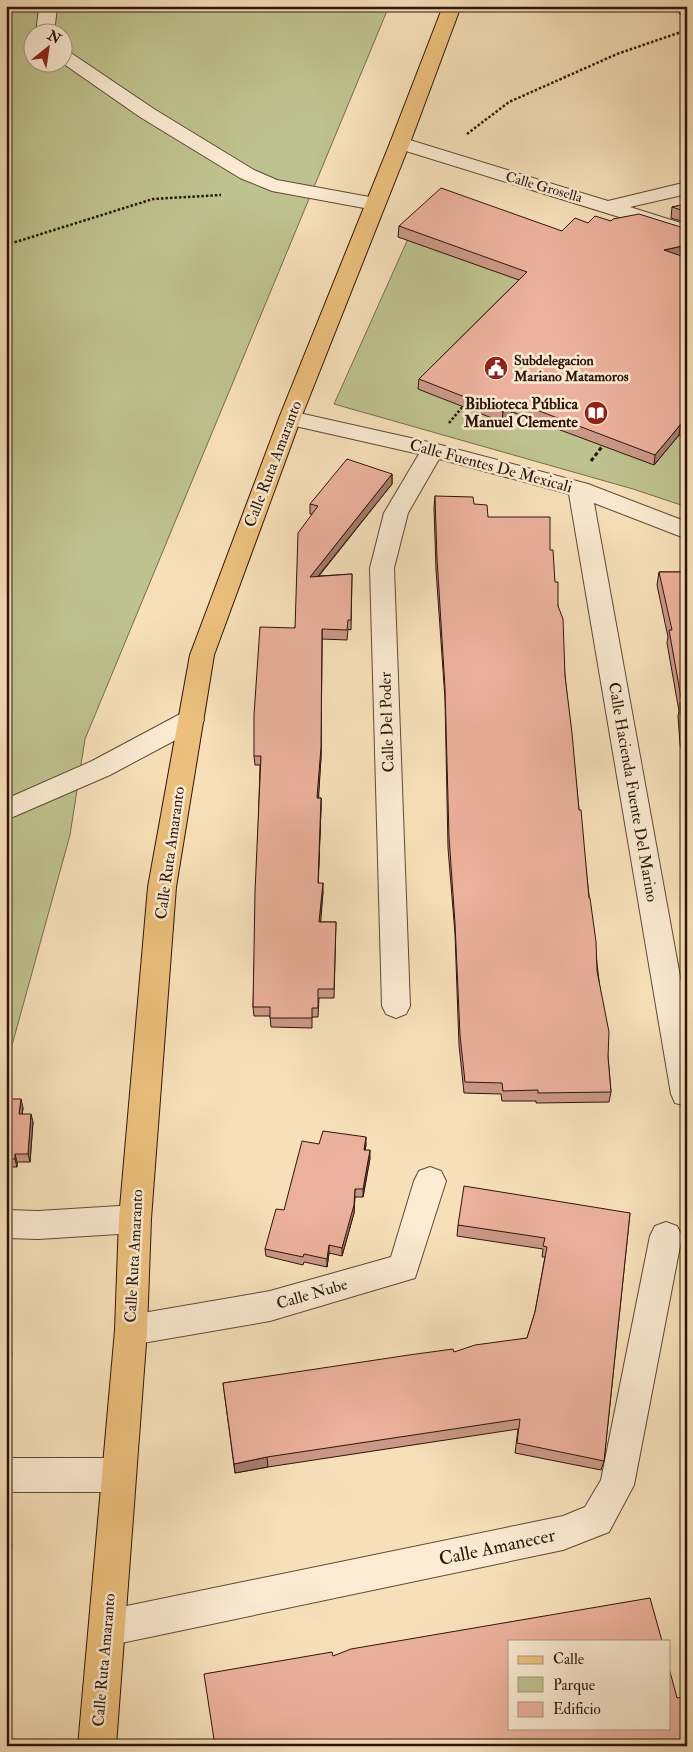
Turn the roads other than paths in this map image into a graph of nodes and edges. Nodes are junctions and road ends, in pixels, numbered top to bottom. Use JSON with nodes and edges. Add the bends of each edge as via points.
{"nodes":[{"id":1,"x":46,"y":6,"type":"edge"},
{"id":2,"x":452,"y":6,"type":"edge"},
{"id":3,"x":47,"y":22,"type":"edge"},
{"id":4,"x":72,"y":62,"type":"edge"},
{"id":5,"x":400,"y":143,"type":"junction"},
{"id":6,"x":687,"y":188,"type":"edge"},
{"id":7,"x":375,"y":204,"type":"junction"},
{"id":8,"x":610,"y":206,"type":"junction"},
{"id":9,"x":687,"y":232,"type":"edge"},
{"id":10,"x":290,"y":418,"type":"junction"},
{"id":11,"x":433,"y":450,"type":"junction"},
{"id":12,"x":580,"y":489,"type":"junction"},
{"id":13,"x":687,"y":531,"type":"edge"},
{"id":14,"x":191,"y":720,"type":"junction"},
{"id":15,"x":6,"y":810,"type":"edge"},
{"id":16,"x":396,"y":1006,"type":"dead end"},
{"id":17,"x":686,"y":1094,"type":"edge"},
{"id":18,"x":430,"y":1181,"type":"dead end"},
{"id":19,"x":135,"y":1219,"type":"junction"},
{"id":20,"x":6,"y":1224,"type":"edge"},
{"id":21,"x":666,"y":1236,"type":"dead end"},
{"id":22,"x":130,"y":1330,"type":"junction"},
{"id":23,"x":6,"y":1475,"type":"edge"},
{"id":24,"x":117,"y":1475,"type":"junction"},
{"id":25,"x":107,"y":1628,"type":"junction"},
{"id":26,"x":97,"y":1746,"type":"edge"}],
"edges":[{"from":1,"to":3,"type":"street"},
{"from":2,"to":5,"type":"main road","name":"Calle Ruta Amaranto"},
{"from":4,"to":7,"type":"street","via":[[147,113],[247,174],[272,185]]},
{"from":5,"to":7,"type":"main road","name":"Calle Ruta Amaranto"},
{"from":5,"to":8,"type":"street","name":"Calle Grosella"},
{"from":6,"to":8,"type":"street"},
{"from":7,"to":10,"type":"main road","name":"Calle Ruta Amaranto"},
{"from":8,"to":9,"type":"street","name":"Calle Grosella"},
{"from":10,"to":11,"type":"street","name":"Calle Fuentes De Mexicali"},
{"from":10,"to":14,"type":"main road","name":"Calle Ruta Amaranto","via":[[202,654]]},
{"from":11,"to":12,"type":"street","name":"Calle Fuentes De Mexicali"},
{"from":11,"to":16,"type":"street","name":"Calle Del Poder","via":[[396,513],[382,568]]},
{"from":12,"to":13,"type":"street","name":"Calle Fuentes De Mexicali"},
{"from":12,"to":17,"type":"street","name":"Calle Hacienda Fuente Del Marino"},
{"from":14,"to":15,"type":"street","via":[[101,768]]},
{"from":14,"to":19,"type":"main road","name":"Calle Ruta Amaranto","via":[[162,887]]},
{"from":18,"to":22,"type":"street","name":"Calle Nube","via":[[404,1268],[270,1306]]},
{"from":19,"to":20,"type":"street"},
{"from":19,"to":22,"type":"main road","name":"Calle Ruta Amaranto"},
{"from":21,"to":25,"type":"street","name":"Calle Amanecer","via":[[617,1485],[597,1520],[563,1533]]},
{"from":22,"to":24,"type":"main road","name":"Calle Ruta Amaranto"},
{"from":23,"to":24,"type":"street"},
{"from":24,"to":25,"type":"main road","name":"Calle Ruta Amaranto"},
{"from":25,"to":26,"type":"main road","name":"Calle Ruta Amaranto"}]}
